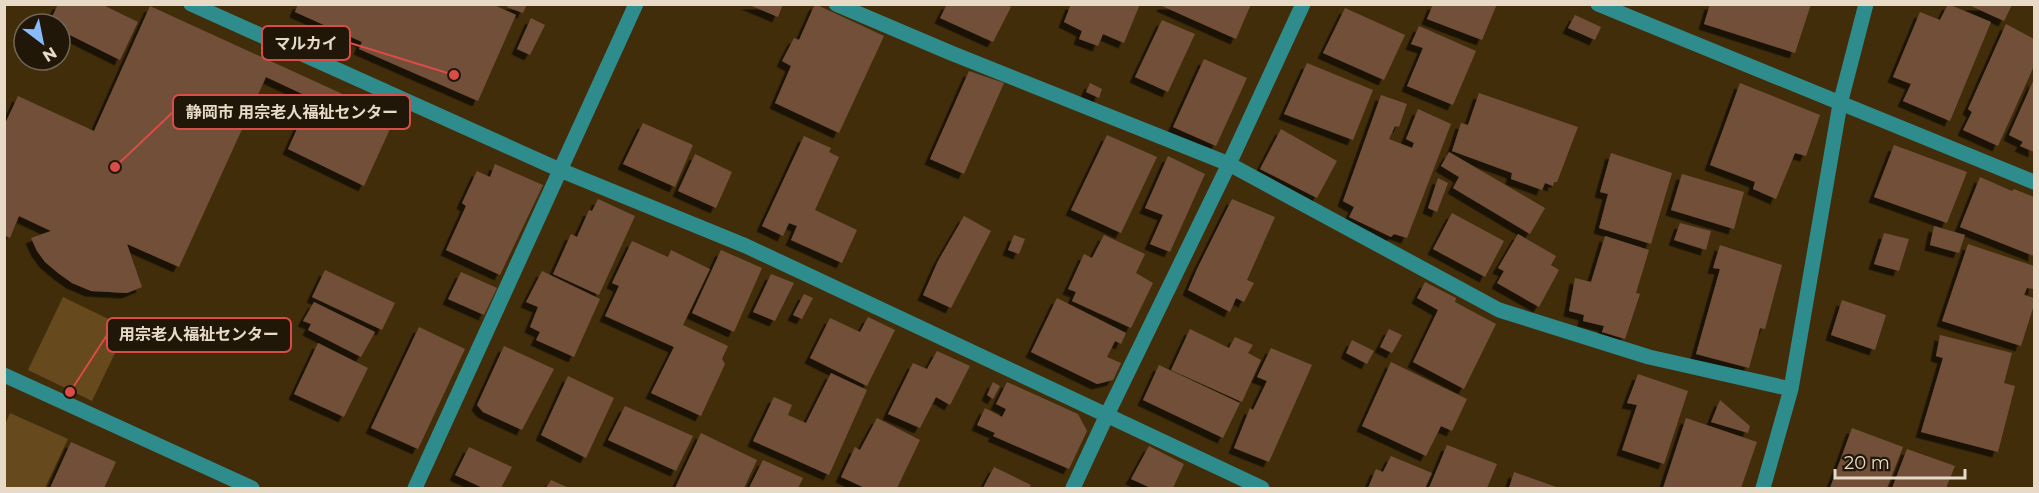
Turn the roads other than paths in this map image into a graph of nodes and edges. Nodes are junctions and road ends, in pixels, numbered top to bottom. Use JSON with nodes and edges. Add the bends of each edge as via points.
{"nodes":[{"id":1,"x":191,"y":4,"type":"edge"},
{"id":2,"x":636,"y":4,"type":"edge"},
{"id":3,"x":836,"y":4,"type":"edge"},
{"id":4,"x":1303,"y":4,"type":"edge"},
{"id":5,"x":1598,"y":4,"type":"edge"},
{"id":6,"x":1866,"y":4,"type":"edge"},
{"id":7,"x":1840,"y":104,"type":"junction"},
{"id":8,"x":1229,"y":164,"type":"junction"},
{"id":9,"x":560,"y":170,"type":"junction"},
{"id":10,"x":2034,"y":182,"type":"edge"},
{"id":11,"x":4,"y":375,"type":"edge"},
{"id":12,"x":1791,"y":389,"type":"junction"},
{"id":13,"x":1106,"y":417,"type":"junction"},
{"id":14,"x":252,"y":489,"type":"edge"},
{"id":15,"x":415,"y":489,"type":"edge"},
{"id":16,"x":1073,"y":489,"type":"edge"},
{"id":17,"x":1262,"y":489,"type":"edge"},
{"id":18,"x":1763,"y":489,"type":"edge"}],
"edges":[{"from":1,"to":9,"type":"street"},
{"from":2,"to":9,"type":"street"},
{"from":3,"to":8,"type":"street"},
{"from":4,"to":8,"type":"street"},
{"from":5,"to":7,"type":"street"},
{"from":6,"to":7,"type":"street"},
{"from":7,"to":10,"type":"street"},
{"from":7,"to":12,"type":"street"},
{"from":8,"to":12,"type":"street","via":[[1499,310],[1649,357]]},
{"from":8,"to":13,"type":"street"},
{"from":9,"to":13,"type":"street","via":[[746,246]]},
{"from":9,"to":15,"type":"street"},
{"from":11,"to":14,"type":"street"},
{"from":12,"to":18,"type":"street"},
{"from":13,"to":16,"type":"street"},
{"from":13,"to":17,"type":"street"}]}
